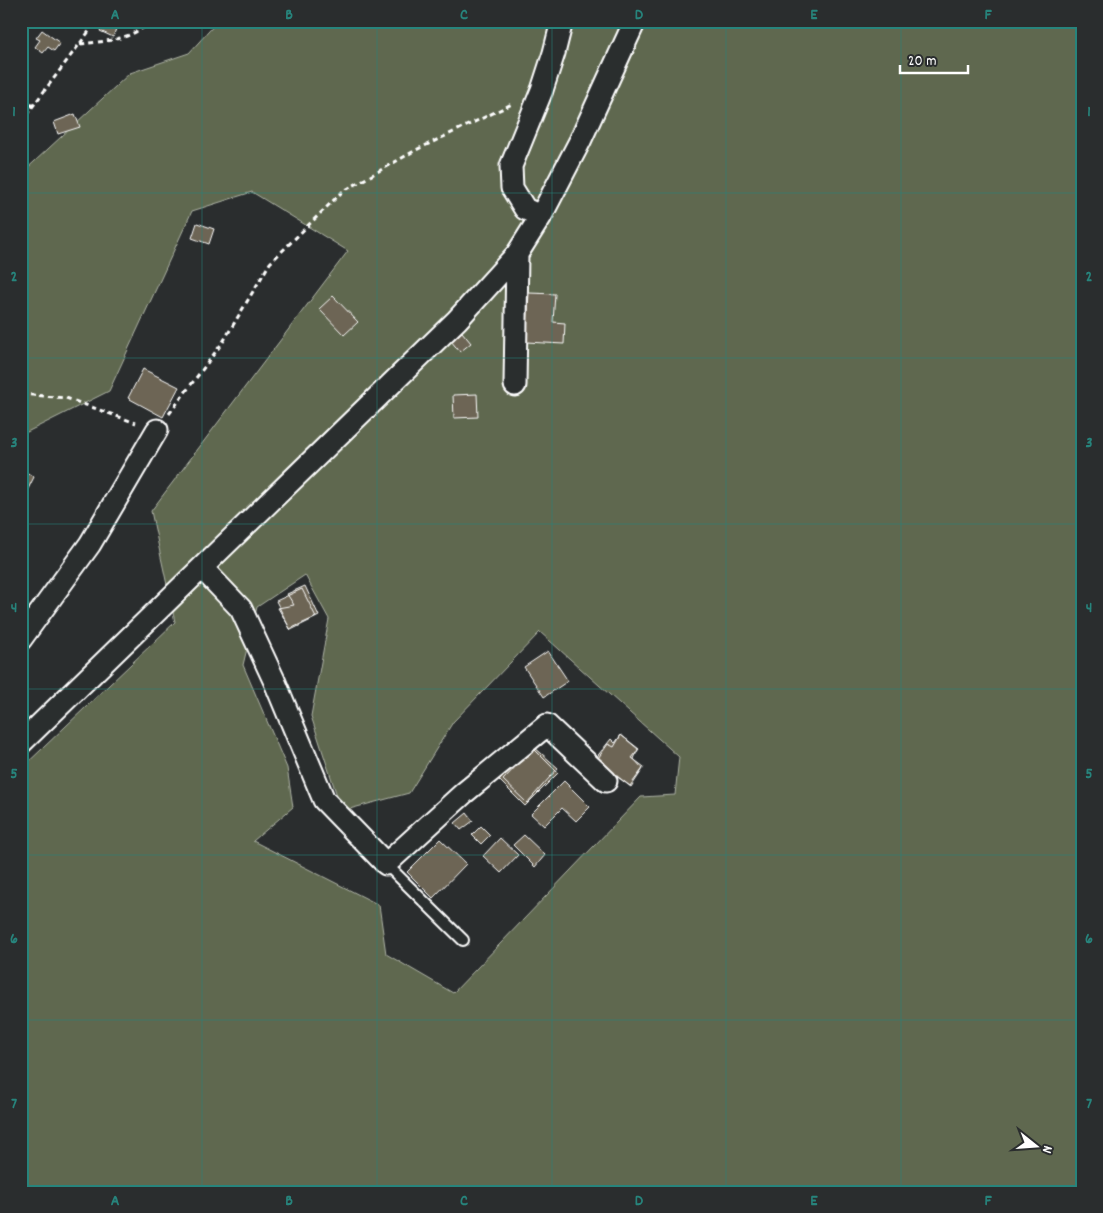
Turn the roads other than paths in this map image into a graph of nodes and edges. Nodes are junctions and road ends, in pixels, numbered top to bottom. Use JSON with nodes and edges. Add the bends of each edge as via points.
{"nodes":[{"id":1,"x":562,"y":21,"type":"edge"},
{"id":2,"x":635,"y":21,"type":"edge"},
{"id":3,"x":541,"y":216,"type":"junction"},
{"id":4,"x":517,"y":254,"type":"junction"},
{"id":5,"x":515,"y":385,"type":"dead end"},
{"id":6,"x":157,"y":430,"type":"road end"},
{"id":7,"x":202,"y":568,"type":"junction"},
{"id":8,"x":21,"y":639,"type":"edge"},
{"id":9,"x":21,"y":743,"type":"edge"},
{"id":10,"x":606,"y":781,"type":"dead end"},
{"id":11,"x":386,"y":864,"type":"junction"},
{"id":12,"x":463,"y":940,"type":"dead end"}],
"edges":[{"from":1,"to":3,"type":"street","via":[[542,90],[511,166],[512,188],[525,209]]},
{"from":2,"to":3,"type":"street","via":[[580,141]]},
{"from":3,"to":4,"type":"street"},
{"from":4,"to":5,"type":"street"},
{"from":4,"to":7,"type":"street","via":[[457,320]]},
{"from":6,"to":8,"type":"street","via":[[90,544]]},
{"from":7,"to":9,"type":"street"},
{"from":7,"to":11,"type":"street","via":[[241,609],[324,800]]},
{"from":10,"to":11,"type":"street","via":[[546,725]]},
{"from":11,"to":12,"type":"lane"}]}
